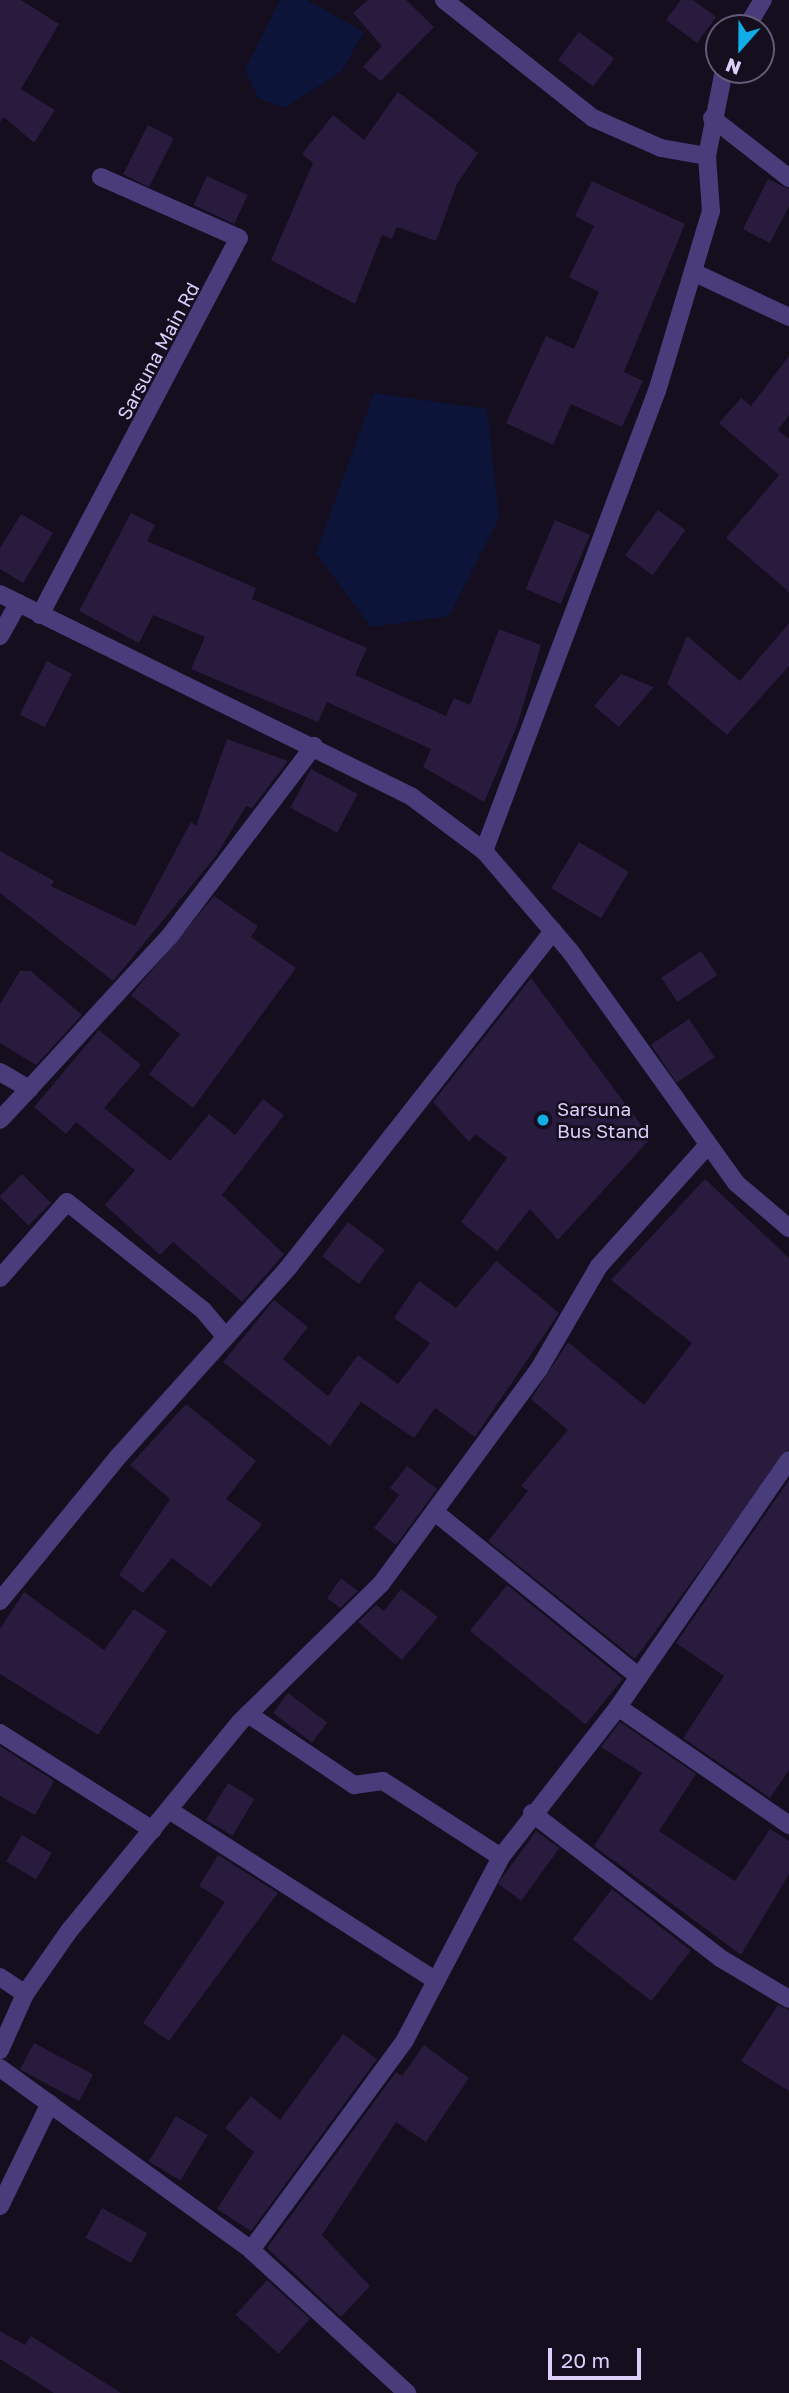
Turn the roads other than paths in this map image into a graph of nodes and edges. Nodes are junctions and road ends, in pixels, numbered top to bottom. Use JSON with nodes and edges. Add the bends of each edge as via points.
{"nodes":[{"id":1,"x":444,"y":0,"type":"edge"},
{"id":2,"x":720,"y":84,"type":"edge"},
{"id":3,"x":712,"y":118,"type":"junction"},
{"id":4,"x":707,"y":156,"type":"junction"},
{"id":5,"x":102,"y":177,"type":"dead end"},
{"id":6,"x":789,"y":178,"type":"edge"},
{"id":7,"x":693,"y":272,"type":"junction"},
{"id":8,"x":789,"y":317,"type":"edge"},
{"id":9,"x":0,"y":594,"type":"edge"},
{"id":10,"x":18,"y":603,"type":"junction"},
{"id":11,"x":40,"y":615,"type":"junction"},
{"id":12,"x":0,"y":636,"type":"edge"},
{"id":13,"x":314,"y":746,"type":"junction"},
{"id":14,"x":484,"y":851,"type":"junction"},
{"id":15,"x":553,"y":931,"type":"junction"},
{"id":16,"x":0,"y":1072,"type":"edge"},
{"id":17,"x":29,"y":1089,"type":"junction"},
{"id":18,"x":0,"y":1120,"type":"edge"},
{"id":19,"x":707,"y":1146,"type":"junction"},
{"id":20,"x":789,"y":1228,"type":"edge"},
{"id":21,"x":0,"y":1278,"type":"edge"},
{"id":22,"x":226,"y":1337,"type":"junction"},
{"id":23,"x":789,"y":1460,"type":"edge"},
{"id":24,"x":436,"y":1513,"type":"junction"},
{"id":25,"x":0,"y":1601,"type":"edge"},
{"id":26,"x":639,"y":1677,"type":"junction"},
{"id":27,"x":618,"y":1707,"type":"junction"},
{"id":28,"x":248,"y":1714,"type":"junction"},
{"id":29,"x":0,"y":1733,"type":"edge"},
{"id":30,"x":169,"y":1810,"type":"junction"},
{"id":31,"x":532,"y":1813,"type":"junction"},
{"id":32,"x":789,"y":1825,"type":"edge"},
{"id":33,"x":153,"y":1830,"type":"junction"},
{"id":34,"x":501,"y":1857,"type":"junction"},
{"id":35,"x":0,"y":1977,"type":"edge"},
{"id":36,"x":436,"y":1981,"type":"junction"},
{"id":37,"x":25,"y":1994,"type":"junction"},
{"id":38,"x":789,"y":1999,"type":"edge"},
{"id":39,"x":1,"y":2044,"type":"edge"},
{"id":40,"x":0,"y":2068,"type":"edge"},
{"id":41,"x":50,"y":2103,"type":"junction"},
{"id":42,"x":0,"y":2206,"type":"edge"},
{"id":43,"x":251,"y":2250,"type":"junction"},
{"id":44,"x":407,"y":2393,"type":"edge"}],
"edges":[{"from":1,"to":4,"type":"street","via":[[593,118],[661,148]]},
{"from":2,"to":3,"type":"street"},
{"from":3,"to":4,"type":"street"},
{"from":3,"to":6,"type":"street"},
{"from":4,"to":7,"type":"street","via":[[711,211]]},
{"from":5,"to":11,"type":"street","name":"Sarsuna Main Rd","via":[[239,239]]},
{"from":7,"to":8,"type":"street"},
{"from":7,"to":14,"type":"street","via":[[657,391]]},
{"from":9,"to":10,"type":"street"},
{"from":10,"to":11,"type":"street"},
{"from":10,"to":12,"type":"street"},
{"from":11,"to":13,"type":"street"},
{"from":13,"to":14,"type":"street","via":[[412,797]]},
{"from":13,"to":17,"type":"street","via":[[169,937]]},
{"from":14,"to":15,"type":"street"},
{"from":15,"to":19,"type":"street"},
{"from":15,"to":22,"type":"street","via":[[288,1268]]},
{"from":16,"to":17,"type":"street"},
{"from":17,"to":18,"type":"street"},
{"from":19,"to":20,"type":"street","via":[[736,1183]]},
{"from":19,"to":24,"type":"street","via":[[599,1266],[539,1368]]},
{"from":21,"to":22,"type":"street","via":[[67,1202],[203,1310]]},
{"from":22,"to":25,"type":"street"},
{"from":23,"to":26,"type":"street"},
{"from":24,"to":26,"type":"street"},
{"from":24,"to":28,"type":"street","via":[[356,1613]]},
{"from":26,"to":27,"type":"street"},
{"from":27,"to":31,"type":"street"},
{"from":27,"to":32,"type":"street"},
{"from":28,"to":30,"type":"street"},
{"from":28,"to":34,"type":"street","via":[[354,1784],[383,1781]]},
{"from":29,"to":33,"type":"street"},
{"from":30,"to":33,"type":"street"},
{"from":30,"to":36,"type":"street"},
{"from":31,"to":34,"type":"street"},
{"from":31,"to":38,"type":"street","via":[[720,1958]]},
{"from":33,"to":37,"type":"street"},
{"from":34,"to":36,"type":"street"},
{"from":35,"to":37,"type":"street"},
{"from":36,"to":43,"type":"street","via":[[405,2040]]},
{"from":37,"to":39,"type":"street"},
{"from":40,"to":41,"type":"street"},
{"from":41,"to":42,"type":"street"},
{"from":41,"to":43,"type":"street"},
{"from":43,"to":44,"type":"street"}]}
